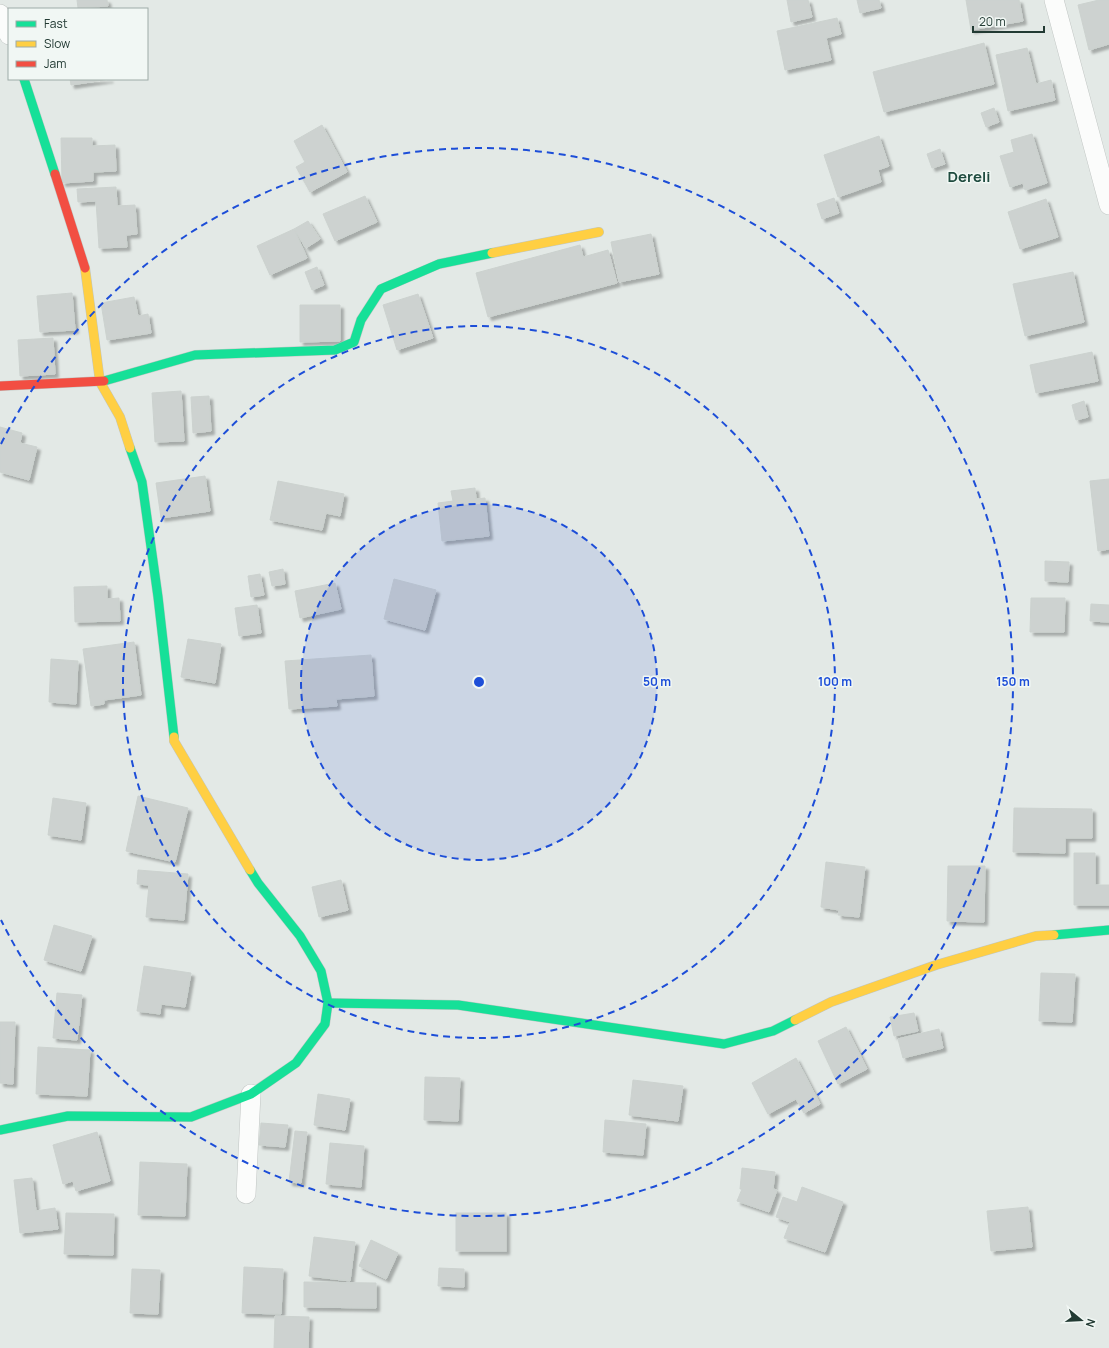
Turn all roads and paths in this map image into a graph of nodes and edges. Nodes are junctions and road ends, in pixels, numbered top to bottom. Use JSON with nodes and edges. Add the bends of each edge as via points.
{"nodes":[{"id":1,"x":1054,"y":0,"type":"edge"},
{"id":2,"x":0,"y":14,"type":"edge"},
{"id":3,"x":8,"y":33,"type":"edge"},
{"id":4,"x":24,"y":80,"type":"edge"},
{"id":5,"x":1109,"y":205,"type":"edge"},
{"id":6,"x":599,"y":232,"type":"dead end"},
{"id":7,"x":100,"y":382,"type":"junction"},
{"id":8,"x":0,"y":386,"type":"edge"},
{"id":9,"x":1109,"y":930,"type":"edge"},
{"id":10,"x":328,"y":1003,"type":"junction"},
{"id":11,"x":251,"y":1094,"type":"junction"},
{"id":12,"x":0,"y":1130,"type":"edge"},
{"id":13,"x":246,"y":1194,"type":"dead end"}],
"edges":[{"from":1,"to":5,"type":"street"},
{"from":2,"to":3,"type":"street"},
{"from":4,"to":7,"type":"street","via":[[86,271]]},
{"from":6,"to":7,"type":"street","via":[[439,264],[381,289],[361,320],[354,342],[335,350],[195,355]]},
{"from":7,"to":8,"type":"street"},
{"from":7,"to":10,"type":"street","via":[[120,417],[142,482],[174,741],[258,883],[300,936],[321,971]]},
{"from":9,"to":10,"type":"street","via":[[1036,936],[936,965],[831,1002],[773,1031],[724,1044],[458,1005]]},
{"from":10,"to":11,"type":"street","via":[[325,1024],[296,1063]]},
{"from":11,"to":12,"type":"street","via":[[191,1117],[68,1116]]},
{"from":11,"to":13,"type":"street"}]}
